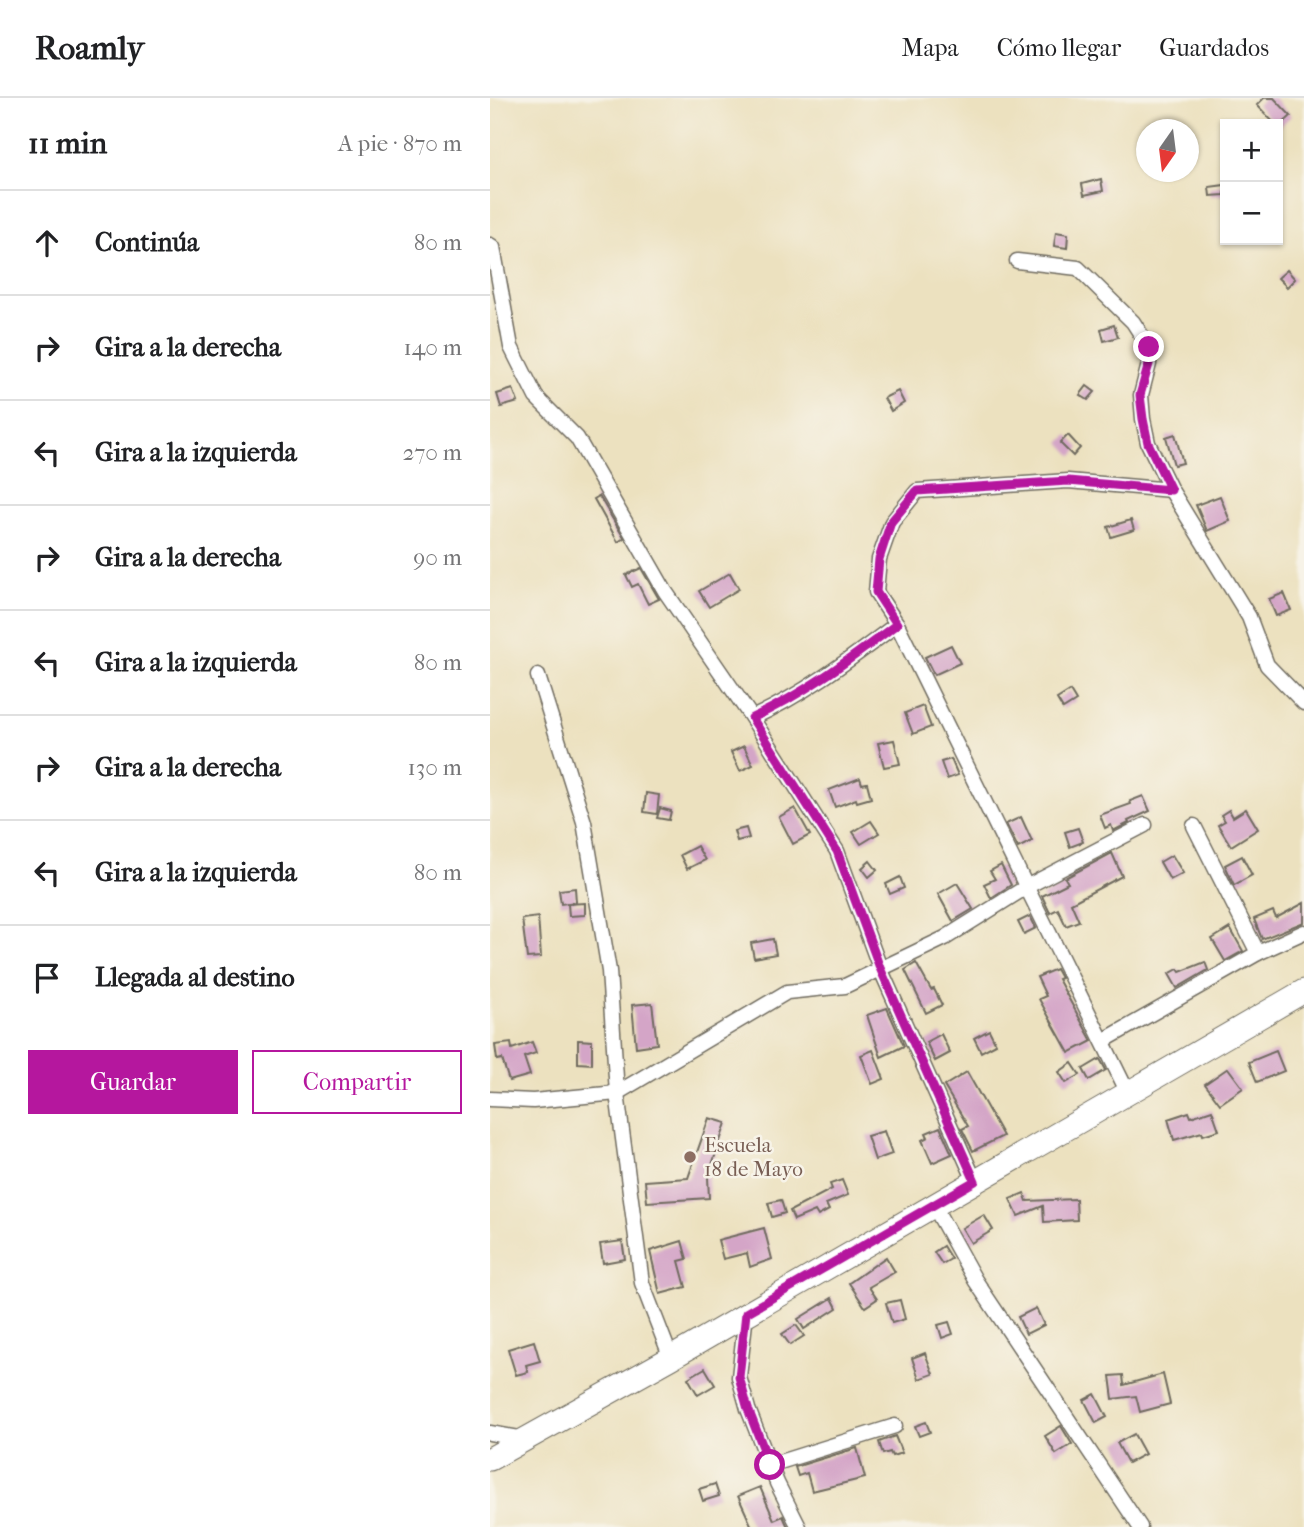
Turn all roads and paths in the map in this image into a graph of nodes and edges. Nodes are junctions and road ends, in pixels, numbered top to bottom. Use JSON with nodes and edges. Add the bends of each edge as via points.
{"nodes":[{"id":1,"x":490,"y":244,"type":"edge"},
{"id":2,"x":1017,"y":261,"type":"dead end"},
{"id":3,"x":1171,"y":490,"type":"junction"},
{"id":4,"x":897,"y":624,"type":"junction"},
{"id":5,"x":538,"y":676,"type":"dead end"},
{"id":6,"x":1304,"y":703,"type":"edge"},
{"id":7,"x":752,"y":718,"type":"junction"},
{"id":8,"x":1145,"y":825,"type":"dead end"},
{"id":9,"x":1194,"y":826,"type":"dead end"},
{"id":10,"x":1028,"y":886,"type":"junction"},
{"id":11,"x":1304,"y":932,"type":"edge"},
{"id":12,"x":1258,"y":953,"type":"junction"},
{"id":13,"x":880,"y":968,"type":"junction"},
{"id":14,"x":1304,"y":991,"type":"edge"},
{"id":15,"x":1103,"y":1041,"type":"junction"},
{"id":16,"x":617,"y":1093,"type":"junction"},
{"id":17,"x":1129,"y":1093,"type":"junction"},
{"id":18,"x":490,"y":1099,"type":"edge"},
{"id":19,"x":975,"y":1181,"type":"junction"},
{"id":20,"x":934,"y":1206,"type":"junction"},
{"id":21,"x":746,"y":1313,"type":"junction"},
{"id":22,"x":671,"y":1358,"type":"junction"},
{"id":23,"x":895,"y":1426,"type":"dead end"},
{"id":24,"x":490,"y":1433,"type":"edge"},
{"id":25,"x":526,"y":1439,"type":"junction"},
{"id":26,"x":490,"y":1459,"type":"edge"},
{"id":27,"x":770,"y":1465,"type":"junction"},
{"id":28,"x":799,"y":1527,"type":"edge"},
{"id":29,"x":1140,"y":1527,"type":"edge"}],
"edges":[{"from":1,"to":7,"type":"street","via":[[511,346],[536,397],[577,438],[665,591]]},
{"from":2,"to":3,"type":"street","via":[[1078,268],[1133,322],[1149,347],[1140,395],[1148,443]]},
{"from":3,"to":4,"type":"street","via":[[1068,481],[917,491],[891,522],[879,559],[876,592]]},
{"from":3,"to":6,"type":"street","via":[[1249,617],[1267,665]]},
{"from":4,"to":7,"type":"street","via":[[826,678]]},
{"from":4,"to":10,"type":"street"},
{"from":5,"to":16,"type":"street","via":[[584,822],[609,971]]},
{"from":7,"to":13,"type":"street","via":[[837,851]]},
{"from":8,"to":10,"type":"street"},
{"from":9,"to":12,"type":"street"},
{"from":10,"to":13,"type":"street","via":[[945,938]]},
{"from":10,"to":15,"type":"street"},
{"from":11,"to":12,"type":"street"},
{"from":12,"to":15,"type":"street"},
{"from":13,"to":16,"type":"street","via":[[845,986],[787,992]]},
{"from":13,"to":19,"type":"street"},
{"from":14,"to":17,"type":"main road"},
{"from":15,"to":17,"type":"street"},
{"from":16,"to":18,"type":"street","via":[[533,1101]]},
{"from":16,"to":22,"type":"street","via":[[642,1283]]},
{"from":17,"to":19,"type":"main road"},
{"from":19,"to":20,"type":"main road"},
{"from":20,"to":21,"type":"main road"},
{"from":20,"to":29,"type":"street","via":[[975,1280]]},
{"from":21,"to":22,"type":"main road"},
{"from":21,"to":27,"type":"street","via":[[739,1377]]},
{"from":22,"to":25,"type":"main road"},
{"from":23,"to":27,"type":"street"},
{"from":24,"to":25,"type":"street"},
{"from":25,"to":26,"type":"main road"},
{"from":27,"to":28,"type":"street"}]}
